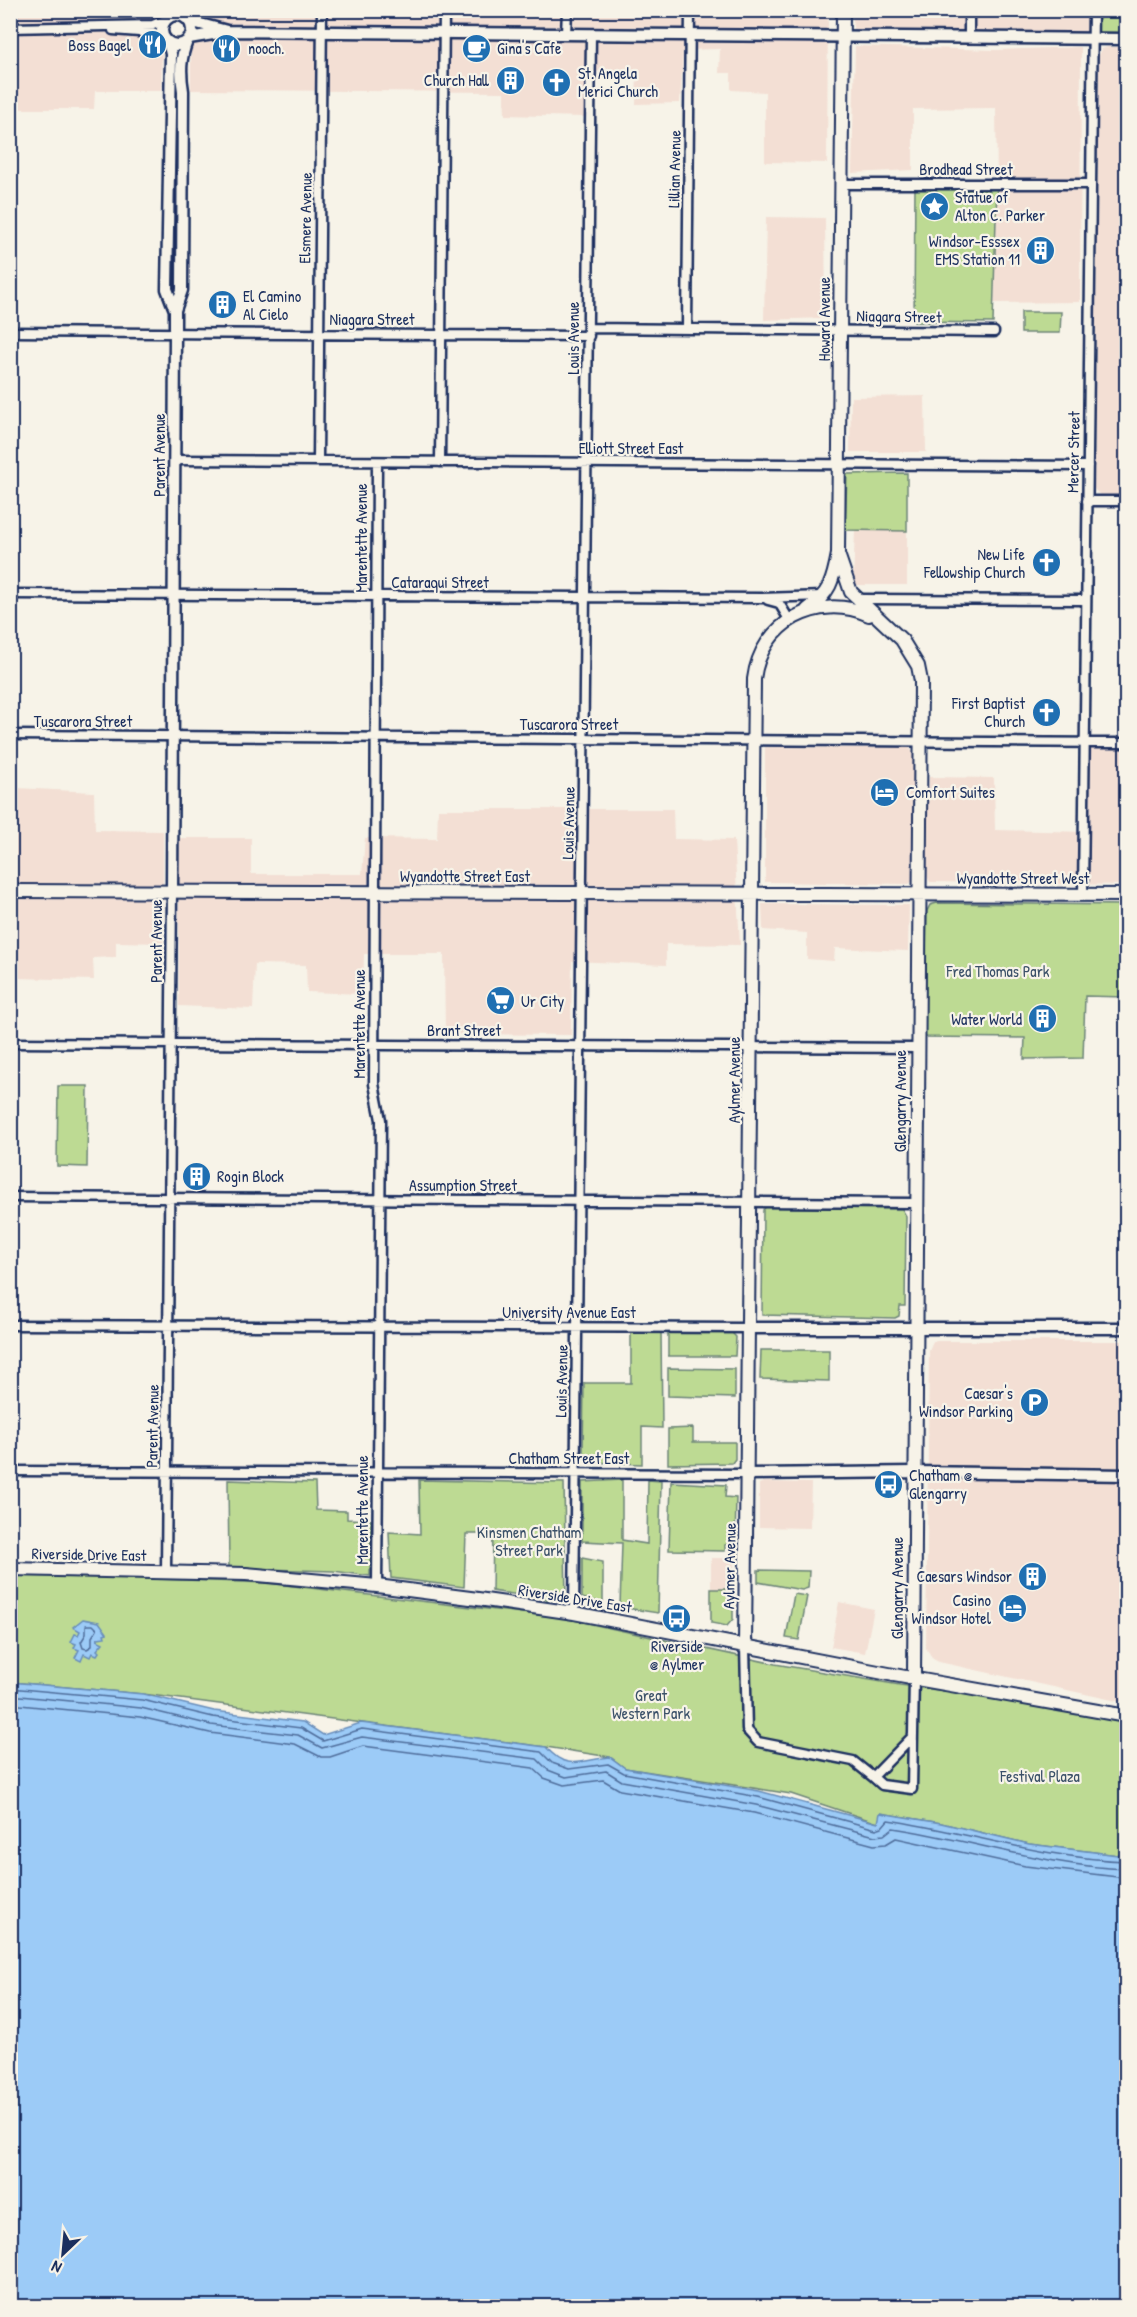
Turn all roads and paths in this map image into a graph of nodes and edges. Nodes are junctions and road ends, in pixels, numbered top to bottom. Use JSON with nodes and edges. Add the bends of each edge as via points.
{"nodes":[{"id":1,"x":12,"y":10,"type":"edge"},
{"id":2,"x":322,"y":10,"type":"edge"},
{"id":3,"x":444,"y":10,"type":"edge"},
{"id":4,"x":567,"y":10,"type":"edge"},
{"id":5,"x":690,"y":10,"type":"edge"},
{"id":6,"x":843,"y":10,"type":"edge"},
{"id":7,"x":969,"y":10,"type":"edge"},
{"id":8,"x":1093,"y":10,"type":"edge"},
{"id":9,"x":168,"y":16,"type":"edge"},
{"id":10,"x":186,"y":16,"type":"edge"},
{"id":11,"x":11,"y":28,"type":"edge"},
{"id":12,"x":92,"y":28,"type":"junction"},
{"id":13,"x":228,"y":31,"type":"junction"},
{"id":14,"x":322,"y":31,"type":"junction"},
{"id":15,"x":444,"y":33,"type":"junction"},
{"id":16,"x":567,"y":34,"type":"junction"},
{"id":17,"x":591,"y":34,"type":"junction"},
{"id":18,"x":690,"y":36,"type":"junction"},
{"id":19,"x":843,"y":37,"type":"junction"},
{"id":20,"x":969,"y":38,"type":"junction"},
{"id":21,"x":188,"y":39,"type":"junction"},
{"id":22,"x":1093,"y":39,"type":"junction"},
{"id":23,"x":1126,"y":39,"type":"edge"},
{"id":24,"x":166,"y":40,"type":"junction"},
{"id":25,"x":10,"y":44,"type":"edge"},
{"id":26,"x":169,"y":138,"type":"junction"},
{"id":27,"x":182,"y":138,"type":"junction"},
{"id":28,"x":841,"y":184,"type":"junction"},
{"id":29,"x":1091,"y":184,"type":"junction"},
{"id":30,"x":168,"y":220,"type":"junction"},
{"id":31,"x":182,"y":221,"type":"junction"},
{"id":32,"x":175,"y":310,"type":"junction"},
{"id":33,"x":687,"y":329,"type":"junction"},
{"id":34,"x":840,"y":330,"type":"junction"},
{"id":35,"x":10,"y":332,"type":"edge"},
{"id":36,"x":589,"y":332,"type":"junction"},
{"id":37,"x":994,"y":332,"type":"dead end"},
{"id":38,"x":175,"y":333,"type":"junction"},
{"id":39,"x":319,"y":334,"type":"junction"},
{"id":40,"x":441,"y":335,"type":"junction"},
{"id":41,"x":174,"y":460,"type":"junction"},
{"id":42,"x":318,"y":461,"type":"junction"},
{"id":43,"x":377,"y":462,"type":"junction"},
{"id":44,"x":440,"y":462,"type":"junction"},
{"id":45,"x":587,"y":463,"type":"junction"},
{"id":46,"x":839,"y":464,"type":"junction"},
{"id":47,"x":1088,"y":466,"type":"junction"},
{"id":48,"x":1087,"y":501,"type":"junction"},
{"id":49,"x":1126,"y":501,"type":"edge"},
{"id":50,"x":838,"y":554,"type":"junction"},
{"id":51,"x":10,"y":594,"type":"edge"},
{"id":52,"x":173,"y":595,"type":"junction"},
{"id":53,"x":376,"y":596,"type":"junction"},
{"id":54,"x":825,"y":596,"type":"junction"},
{"id":55,"x":585,"y":597,"type":"junction"},
{"id":56,"x":762,"y":598,"type":"junction"},
{"id":57,"x":856,"y":599,"type":"junction"},
{"id":58,"x":1086,"y":600,"type":"junction"},
{"id":59,"x":801,"y":614,"type":"junction"},
{"id":60,"x":878,"y":620,"type":"junction"},
{"id":61,"x":790,"y":621,"type":"junction"},
{"id":62,"x":10,"y":735,"type":"edge"},
{"id":63,"x":172,"y":736,"type":"junction"},
{"id":64,"x":375,"y":738,"type":"junction"},
{"id":65,"x":584,"y":739,"type":"junction"},
{"id":66,"x":920,"y":740,"type":"junction"},
{"id":67,"x":753,"y":741,"type":"junction"},
{"id":68,"x":1084,"y":742,"type":"junction"},
{"id":69,"x":1126,"y":742,"type":"edge"},
{"id":70,"x":10,"y":891,"type":"edge"},
{"id":71,"x":172,"y":891,"type":"junction"},
{"id":72,"x":374,"y":892,"type":"junction"},
{"id":73,"x":582,"y":893,"type":"junction"},
{"id":74,"x":752,"y":893,"type":"junction"},
{"id":75,"x":919,"y":894,"type":"junction"},
{"id":76,"x":1083,"y":895,"type":"junction"},
{"id":77,"x":1126,"y":895,"type":"edge"},
{"id":78,"x":10,"y":1043,"type":"edge"},
{"id":79,"x":171,"y":1044,"type":"junction"},
{"id":80,"x":374,"y":1045,"type":"junction"},
{"id":81,"x":580,"y":1046,"type":"junction"},
{"id":82,"x":751,"y":1047,"type":"junction"},
{"id":83,"x":917,"y":1047,"type":"junction"},
{"id":84,"x":10,"y":1197,"type":"edge"},
{"id":85,"x":170,"y":1198,"type":"junction"},
{"id":86,"x":379,"y":1200,"type":"junction"},
{"id":87,"x":578,"y":1201,"type":"junction"},
{"id":88,"x":750,"y":1202,"type":"junction"},
{"id":89,"x":916,"y":1203,"type":"junction"},
{"id":90,"x":10,"y":1325,"type":"edge"},
{"id":91,"x":168,"y":1327,"type":"junction"},
{"id":92,"x":378,"y":1327,"type":"junction"},
{"id":93,"x":577,"y":1327,"type":"junction"},
{"id":94,"x":749,"y":1328,"type":"junction"},
{"id":95,"x":1126,"y":1328,"type":"edge"},
{"id":96,"x":915,"y":1330,"type":"junction"},
{"id":97,"x":10,"y":1471,"type":"edge"},
{"id":98,"x":167,"y":1472,"type":"junction"},
{"id":99,"x":914,"y":1472,"type":"junction"},
{"id":100,"x":377,"y":1473,"type":"junction"},
{"id":101,"x":575,"y":1473,"type":"junction"},
{"id":102,"x":747,"y":1474,"type":"junction"},
{"id":103,"x":1126,"y":1475,"type":"edge"},
{"id":104,"x":10,"y":1569,"type":"edge"},
{"id":105,"x":166,"y":1572,"type":"junction"},
{"id":106,"x":377,"y":1586,"type":"junction"},
{"id":107,"x":574,"y":1612,"type":"junction"},
{"id":108,"x":745,"y":1647,"type":"junction"},
{"id":109,"x":914,"y":1678,"type":"junction"},
{"id":110,"x":1126,"y":1716,"type":"edge"},
{"id":111,"x":911,"y":1738,"type":"junction"},
{"id":112,"x":873,"y":1777,"type":"junction"}],
"edges":[{"from":1,"to":11,"type":"street"},
{"from":2,"to":14,"type":"street","name":"Elsmere Avenue"},
{"from":3,"to":15,"type":"street"},
{"from":4,"to":16,"type":"street"},
{"from":5,"to":18,"type":"street","name":"Lillian Avenue"},
{"from":6,"to":19,"type":"main road","name":"Howard Avenue"},
{"from":7,"to":20,"type":"street"},
{"from":8,"to":22,"type":"street","name":"Mercer Street"},
{"from":9,"to":10,"type":"street"},
{"from":9,"to":12,"type":"street","via":[[153,25]]},
{"from":9,"to":24,"type":"street","via":[[162,30]]},
{"from":10,"to":13,"type":"street"},
{"from":10,"to":21,"type":"street","via":[[192,31]]},
{"from":11,"to":12,"type":"street"},
{"from":11,"to":25,"type":"street"},
{"from":12,"to":24,"type":"street","via":[[152,33]]},
{"from":13,"to":14,"type":"street"},
{"from":13,"to":21,"type":"street"},
{"from":14,"to":15,"type":"street"},
{"from":14,"to":39,"type":"street","name":"Elsmere Avenue"},
{"from":15,"to":16,"type":"street"},
{"from":15,"to":40,"type":"street"},
{"from":16,"to":17,"type":"street"},
{"from":17,"to":18,"type":"street"},
{"from":17,"to":36,"type":"street","name":"Louis Avenue"},
{"from":18,"to":19,"type":"street"},
{"from":18,"to":33,"type":"street","name":"Lillian Avenue"},
{"from":19,"to":20,"type":"street"},
{"from":19,"to":28,"type":"main road","name":"Howard Avenue"},
{"from":20,"to":22,"type":"street"},
{"from":21,"to":24,"type":"street","via":[[177,45]]},
{"from":21,"to":27,"type":"street","name":"Parent Avenue","via":[[180,72]]},
{"from":22,"to":23,"type":"street"},
{"from":22,"to":29,"type":"street","name":"Mercer Street"},
{"from":24,"to":26,"type":"street","name":"Parent Avenue","via":[[171,54]]},
{"from":26,"to":27,"type":"street"},
{"from":26,"to":30,"type":"street","name":"Parent Avenue"},
{"from":27,"to":31,"type":"street","name":"Parent Avenue"},
{"from":28,"to":29,"type":"street","name":"Brodhead Street"},
{"from":28,"to":34,"type":"main road","name":"Howard Avenue"},
{"from":29,"to":47,"type":"street","name":"Mercer Street"},
{"from":30,"to":31,"type":"street"},
{"from":30,"to":32,"type":"street","name":"Parent Avenue","via":[[167,289]]},
{"from":31,"to":32,"type":"street","name":"Parent Avenue","via":[[182,290]]},
{"from":32,"to":38,"type":"street","name":"Parent Avenue"},
{"from":33,"to":34,"type":"street","name":"Niagara Street"},
{"from":33,"to":36,"type":"street","name":"Niagara Street"},
{"from":34,"to":37,"type":"street","name":"Niagara Street"},
{"from":34,"to":46,"type":"main road","name":"Howard Avenue"},
{"from":35,"to":38,"type":"street","name":"Niagara Street"},
{"from":36,"to":40,"type":"street","name":"Niagara Street"},
{"from":36,"to":45,"type":"street","name":"Louis Avenue"},
{"from":38,"to":39,"type":"street","name":"Niagara Street"},
{"from":38,"to":41,"type":"street","name":"Parent Avenue"},
{"from":39,"to":40,"type":"street","name":"Niagara Street"},
{"from":39,"to":42,"type":"street","name":"Elsmere Avenue"},
{"from":40,"to":44,"type":"street"},
{"from":41,"to":42,"type":"street","name":"Elliott Street East"},
{"from":41,"to":52,"type":"street","name":"Parent Avenue"},
{"from":42,"to":43,"type":"street","name":"Elliott Street East"},
{"from":43,"to":44,"type":"street","name":"Elliott Street East"},
{"from":43,"to":53,"type":"street","name":"Marentette Avenue"},
{"from":44,"to":45,"type":"street","name":"Elliott Street East"},
{"from":45,"to":46,"type":"street","name":"Elliott Street East"},
{"from":45,"to":55,"type":"street","name":"Louis Avenue"},
{"from":46,"to":47,"type":"street","name":"Elliott Street East"},
{"from":46,"to":50,"type":"main road","name":"Howard Avenue"},
{"from":47,"to":48,"type":"street","name":"Mercer Street"},
{"from":48,"to":49,"type":"street"},
{"from":48,"to":58,"type":"street","name":"Mercer Street"},
{"from":50,"to":54,"type":"main road","name":"Howard Avenue"},
{"from":50,"to":57,"type":"main road","name":"Glengarry Avenue"},
{"from":51,"to":52,"type":"street","name":"Cataraqui Street"},
{"from":52,"to":53,"type":"street","name":"Cataraqui Street"},
{"from":52,"to":63,"type":"street","name":"Parent Avenue"},
{"from":53,"to":55,"type":"street","name":"Cataraqui Street"},
{"from":53,"to":64,"type":"street","name":"Marentette Avenue"},
{"from":54,"to":56,"type":"street","name":"Cataraqui Street"},
{"from":54,"to":59,"type":"main road"},
{"from":55,"to":56,"type":"street","name":"Cataraqui Street"},
{"from":55,"to":65,"type":"street","name":"Louis Avenue"},
{"from":56,"to":61,"type":"street","via":[[778,603]]},
{"from":57,"to":58,"type":"street"},
{"from":57,"to":60,"type":"main road","name":"Glengarry Avenue"},
{"from":58,"to":68,"type":"street","name":"Mercer Street"},
{"from":59,"to":60,"type":"main road","name":"Aylmer Avenue","via":[[840,606]]},
{"from":59,"to":61,"type":"main road","name":"Aylmer Avenue"},
{"from":60,"to":66,"type":"main road","name":"Glengarry Avenue","via":[[902,640],[918,666]]},
{"from":61,"to":67,"type":"main road","name":"Aylmer Avenue","via":[[770,638],[758,660]]},
{"from":62,"to":63,"type":"street","name":"Tuscarora Street"},
{"from":63,"to":64,"type":"street","name":"Tuscarora Street"},
{"from":63,"to":71,"type":"street","name":"Parent Avenue"},
{"from":64,"to":65,"type":"street","name":"Tuscarora Street"},
{"from":64,"to":72,"type":"street","name":"Marentette Avenue"},
{"from":65,"to":67,"type":"street","name":"Tuscarora Street"},
{"from":65,"to":73,"type":"street","name":"Louis Avenue"},
{"from":66,"to":67,"type":"street","name":"Tuscarora Street"},
{"from":66,"to":68,"type":"street","name":"Tuscarora Street"},
{"from":66,"to":75,"type":"main road","name":"Glengarry Avenue"},
{"from":67,"to":74,"type":"main road","name":"Aylmer Avenue"},
{"from":68,"to":69,"type":"street","name":"Tuscarora Street"},
{"from":68,"to":76,"type":"street","name":"Mercer Street"},
{"from":70,"to":71,"type":"main road","name":"Wyandotte Street East"},
{"from":71,"to":72,"type":"main road","name":"Wyandotte Street East"},
{"from":71,"to":79,"type":"street","name":"Parent Avenue"},
{"from":72,"to":73,"type":"main road","name":"Wyandotte Street East"},
{"from":72,"to":80,"type":"street","name":"Marentette Avenue"},
{"from":73,"to":74,"type":"main road","name":"Wyandotte Street East"},
{"from":73,"to":81,"type":"street","name":"Louis Avenue"},
{"from":74,"to":75,"type":"main road","name":"Wyandotte Street East"},
{"from":74,"to":82,"type":"main road","name":"Aylmer Avenue"},
{"from":75,"to":76,"type":"main road","name":"Wyandotte Street West"},
{"from":75,"to":83,"type":"main road","name":"Glengarry Avenue"},
{"from":76,"to":77,"type":"main road","name":"Wyandotte Street West"},
{"from":78,"to":79,"type":"street","name":"Brant Street"},
{"from":79,"to":80,"type":"street","name":"Brant Street"},
{"from":79,"to":85,"type":"street","name":"Parent Avenue"},
{"from":80,"to":81,"type":"street","name":"Brant Street"},
{"from":80,"to":86,"type":"street","name":"Marentette Avenue","via":[[374,1084],[381,1120]]},
{"from":81,"to":82,"type":"street","name":"Brant Street"},
{"from":81,"to":87,"type":"street","name":"Louis Avenue"},
{"from":82,"to":83,"type":"street","name":"Brant Street"},
{"from":82,"to":88,"type":"main road","name":"Aylmer Avenue"},
{"from":83,"to":89,"type":"main road","name":"Glengarry Avenue"},
{"from":84,"to":85,"type":"street","name":"Assumption Street"},
{"from":85,"to":86,"type":"street","name":"Assumption Street"},
{"from":85,"to":91,"type":"street","name":"Parent Avenue"},
{"from":86,"to":87,"type":"street","name":"Assumption Street"},
{"from":86,"to":92,"type":"street","name":"Marentette Avenue"},
{"from":87,"to":88,"type":"street","name":"Assumption Street"},
{"from":87,"to":93,"type":"street","name":"Louis Avenue"},
{"from":88,"to":89,"type":"street","name":"Assumption Street"},
{"from":88,"to":94,"type":"main road","name":"Aylmer Avenue"},
{"from":89,"to":96,"type":"main road","name":"Glengarry Avenue"},
{"from":90,"to":91,"type":"street","name":"University Avenue East"},
{"from":91,"to":92,"type":"street","name":"University Avenue East"},
{"from":91,"to":98,"type":"street","name":"Parent Avenue"},
{"from":92,"to":93,"type":"street","name":"University Avenue East"},
{"from":92,"to":100,"type":"street","name":"Marentette Avenue"},
{"from":93,"to":94,"type":"street","name":"University Avenue East"},
{"from":93,"to":101,"type":"street","name":"Louis Avenue"},
{"from":94,"to":96,"type":"street","name":"University Avenue East"},
{"from":94,"to":102,"type":"main road","name":"Aylmer Avenue"},
{"from":95,"to":96,"type":"street","name":"University Avenue East"},
{"from":96,"to":99,"type":"main road","name":"Glengarry Avenue"},
{"from":97,"to":98,"type":"street","name":"Chatham Street East"},
{"from":98,"to":100,"type":"street","name":"Chatham Street East"},
{"from":98,"to":105,"type":"street","name":"Parent Avenue"},
{"from":99,"to":102,"type":"street","name":"Chatham Street East"},
{"from":99,"to":103,"type":"street","name":"Chatham Street East"},
{"from":99,"to":109,"type":"main road","name":"Glengarry Avenue"},
{"from":100,"to":101,"type":"street","name":"Chatham Street East"},
{"from":100,"to":106,"type":"street","name":"Marentette Avenue"},
{"from":101,"to":102,"type":"street","name":"Chatham Street East"},
{"from":101,"to":107,"type":"street","name":"Louis Avenue"},
{"from":102,"to":108,"type":"main road","name":"Aylmer Avenue"},
{"from":104,"to":105,"type":"main road","name":"Riverside Drive East"},
{"from":105,"to":106,"type":"main road","name":"Riverside Drive East","via":[[246,1574]]},
{"from":106,"to":107,"type":"main road","name":"Riverside Drive East"},
{"from":107,"to":108,"type":"main road","name":"Riverside Drive East"},
{"from":108,"to":109,"type":"main road","name":"Riverside Drive East"},
{"from":108,"to":112,"type":"street","via":[[747,1730],[758,1742],[853,1761]]},
{"from":109,"to":110,"type":"main road","name":"Riverside Drive East"},
{"from":109,"to":111,"type":"street"},
{"from":111,"to":112,"type":"street"},
{"from":111,"to":112,"type":"street","via":[[912,1789],[882,1785]]}]}
